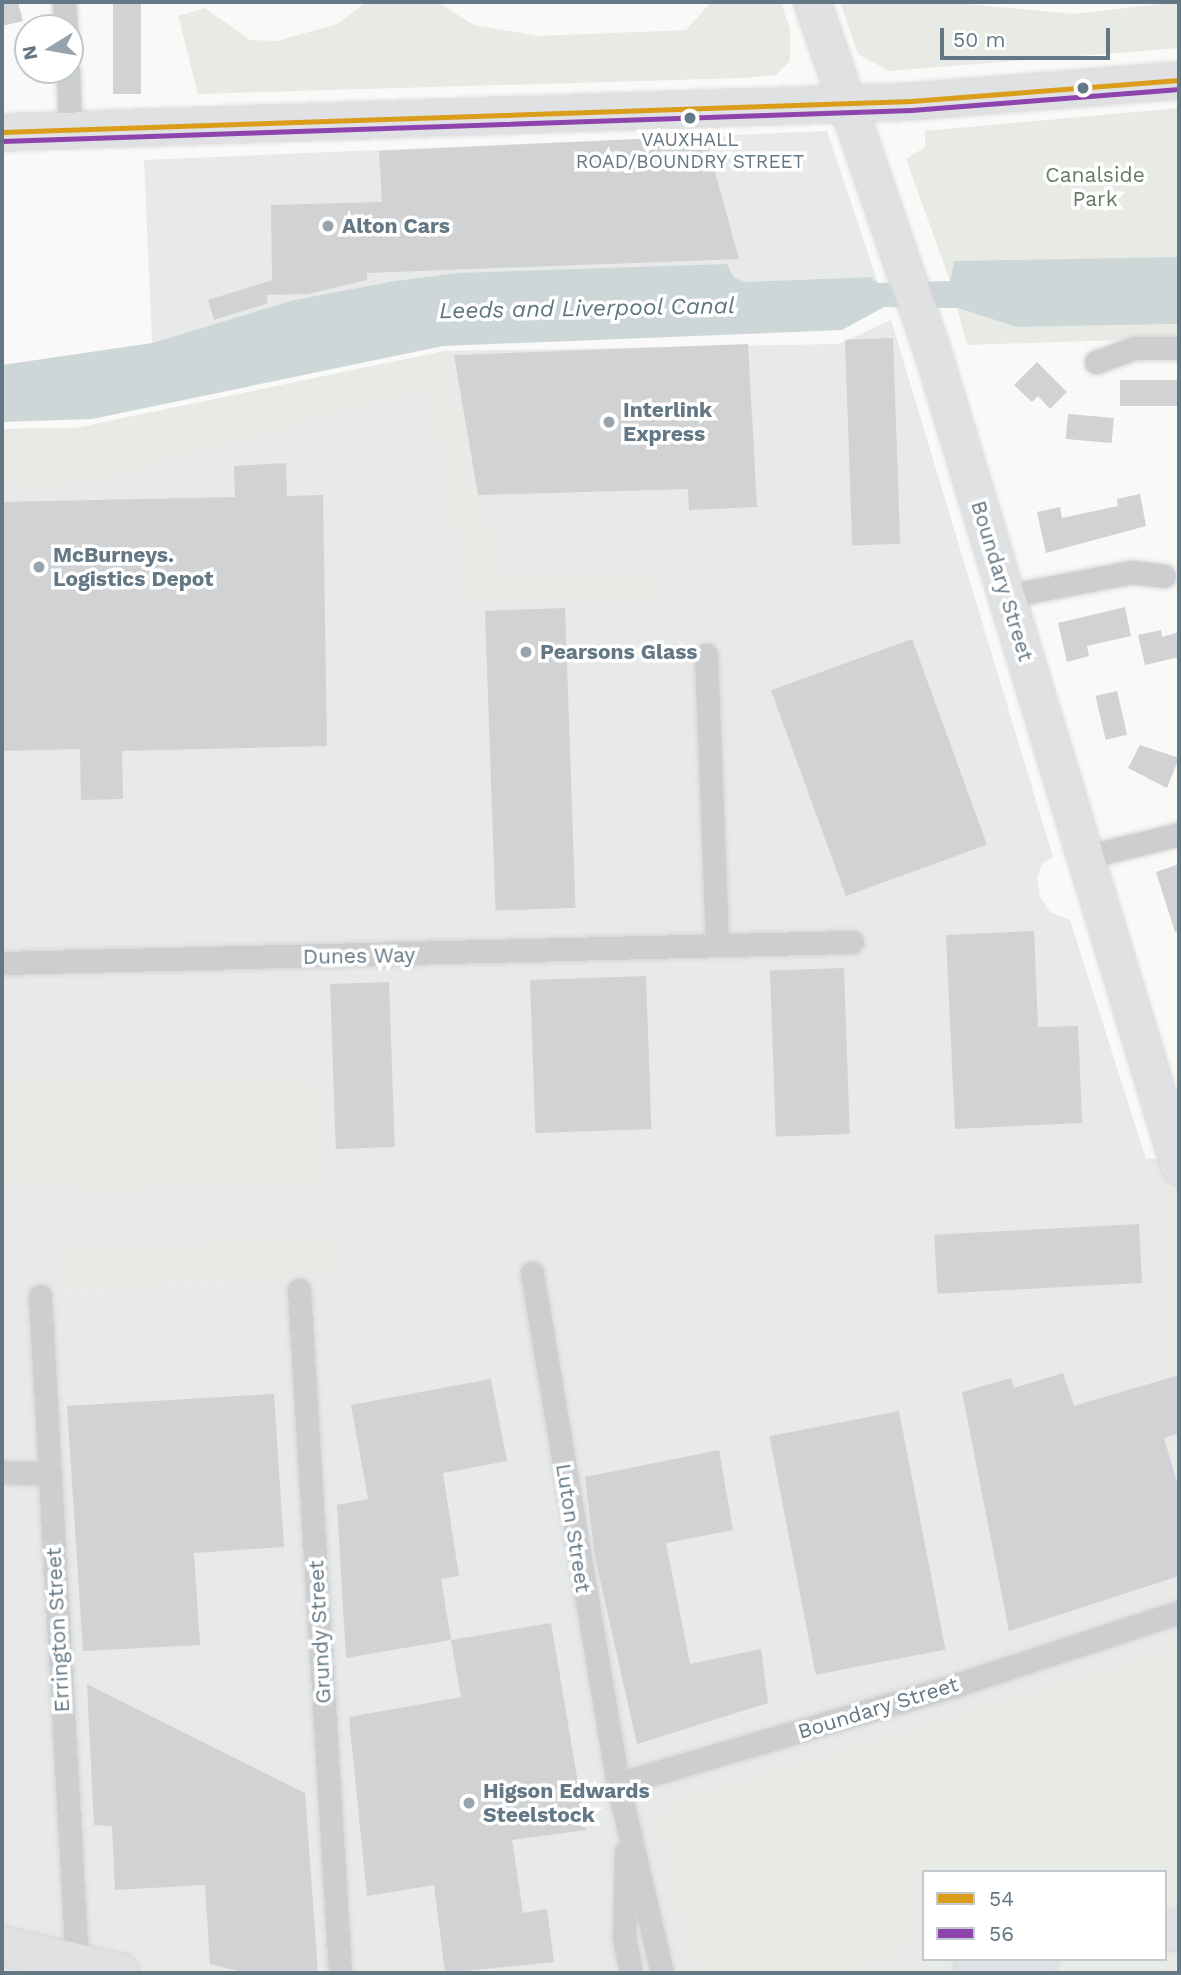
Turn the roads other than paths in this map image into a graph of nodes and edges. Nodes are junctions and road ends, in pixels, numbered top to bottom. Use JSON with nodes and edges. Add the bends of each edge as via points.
{"nodes":[{"id":1,"x":812,"y":2,"type":"edge"},
{"id":2,"x":1179,"y":80,"type":"edge"},
{"id":3,"x":68,"y":84,"type":"edge"},
{"id":4,"x":911,"y":101,"type":"junction"},
{"id":5,"x":851,"y":103,"type":"junction"},
{"id":6,"x":70,"y":129,"type":"junction"},
{"id":7,"x":2,"y":132,"type":"edge"},
{"id":8,"x":870,"y":158,"type":"junction"},
{"id":9,"x":1179,"y":348,"type":"edge"},
{"id":10,"x":1096,"y":362,"type":"dead end"},
{"id":11,"x":1164,"y":576,"type":"dead end"},
{"id":12,"x":1007,"y":596,"type":"junction"},
{"id":13,"x":706,"y":655,"type":"dead end"},
{"id":14,"x":1179,"y":834,"type":"edge"},
{"id":15,"x":1085,"y":857,"type":"junction"},
{"id":16,"x":852,"y":942,"type":"dead end"},
{"id":17,"x":717,"y":944,"type":"junction"},
{"id":18,"x":2,"y":963,"type":"edge"},
{"id":19,"x":1179,"y":1166,"type":"edge"},
{"id":20,"x":532,"y":1273,"type":"dead end"},
{"id":21,"x":299,"y":1290,"type":"dead end"},
{"id":22,"x":40,"y":1296,"type":"dead end"},
{"id":23,"x":2,"y":1472,"type":"edge"},
{"id":24,"x":49,"y":1474,"type":"junction"},
{"id":25,"x":1179,"y":1612,"type":"edge"},
{"id":26,"x":618,"y":1784,"type":"junction"},
{"id":27,"x":626,"y":1828,"type":"junction"},
{"id":28,"x":2,"y":1946,"type":"edge"},
{"id":29,"x":1030,"y":1961,"type":"edge"},
{"id":30,"x":78,"y":1964,"type":"junction"},
{"id":31,"x":120,"y":1973,"type":"edge"},
{"id":32,"x":340,"y":1973,"type":"edge"},
{"id":33,"x":631,"y":1973,"type":"edge"},
{"id":34,"x":662,"y":1973,"type":"edge"},
{"id":35,"x":973,"y":1973,"type":"edge"}],
"edges":[{"from":1,"to":5,"type":"main road","name":"Boundary Street"},
{"from":2,"to":4,"type":"main road"},
{"from":3,"to":6,"type":"street"},
{"from":4,"to":5,"type":"main road"},
{"from":4,"to":8,"type":"main road","via":[[887,117]]},
{"from":5,"to":6,"type":"main road"},
{"from":5,"to":8,"type":"main road","name":"Boundary Street"},
{"from":6,"to":7,"type":"main road"},
{"from":8,"to":12,"type":"main road","name":"Boundary Street"},
{"from":9,"to":10,"type":"street","via":[[1134,348]]},
{"from":11,"to":12,"type":"street","via":[[1132,572]]},
{"from":12,"to":15,"type":"main road","name":"Boundary Street"},
{"from":13,"to":17,"type":"street"},
{"from":14,"to":15,"type":"street"},
{"from":15,"to":19,"type":"main road","name":"Boundary Street"},
{"from":16,"to":17,"type":"street","name":"Dunes Way"},
{"from":17,"to":18,"type":"street","name":"Dunes Way"},
{"from":20,"to":26,"type":"street","name":"Luton Street"},
{"from":21,"to":32,"type":"street","name":"Grundy Street"},
{"from":22,"to":24,"type":"street","name":"Errington Street"},
{"from":23,"to":24,"type":"street"},
{"from":24,"to":30,"type":"street","name":"Errington Street"},
{"from":25,"to":26,"type":"street","name":"Boundary Street","via":[[959,1684]]},
{"from":26,"to":27,"type":"street"},
{"from":27,"to":33,"type":"street","via":[[624,1937]]},
{"from":27,"to":34,"type":"street"},
{"from":28,"to":30,"type":"highway"},
{"from":29,"to":35,"type":"highway"},
{"from":30,"to":31,"type":"highway"}]}
